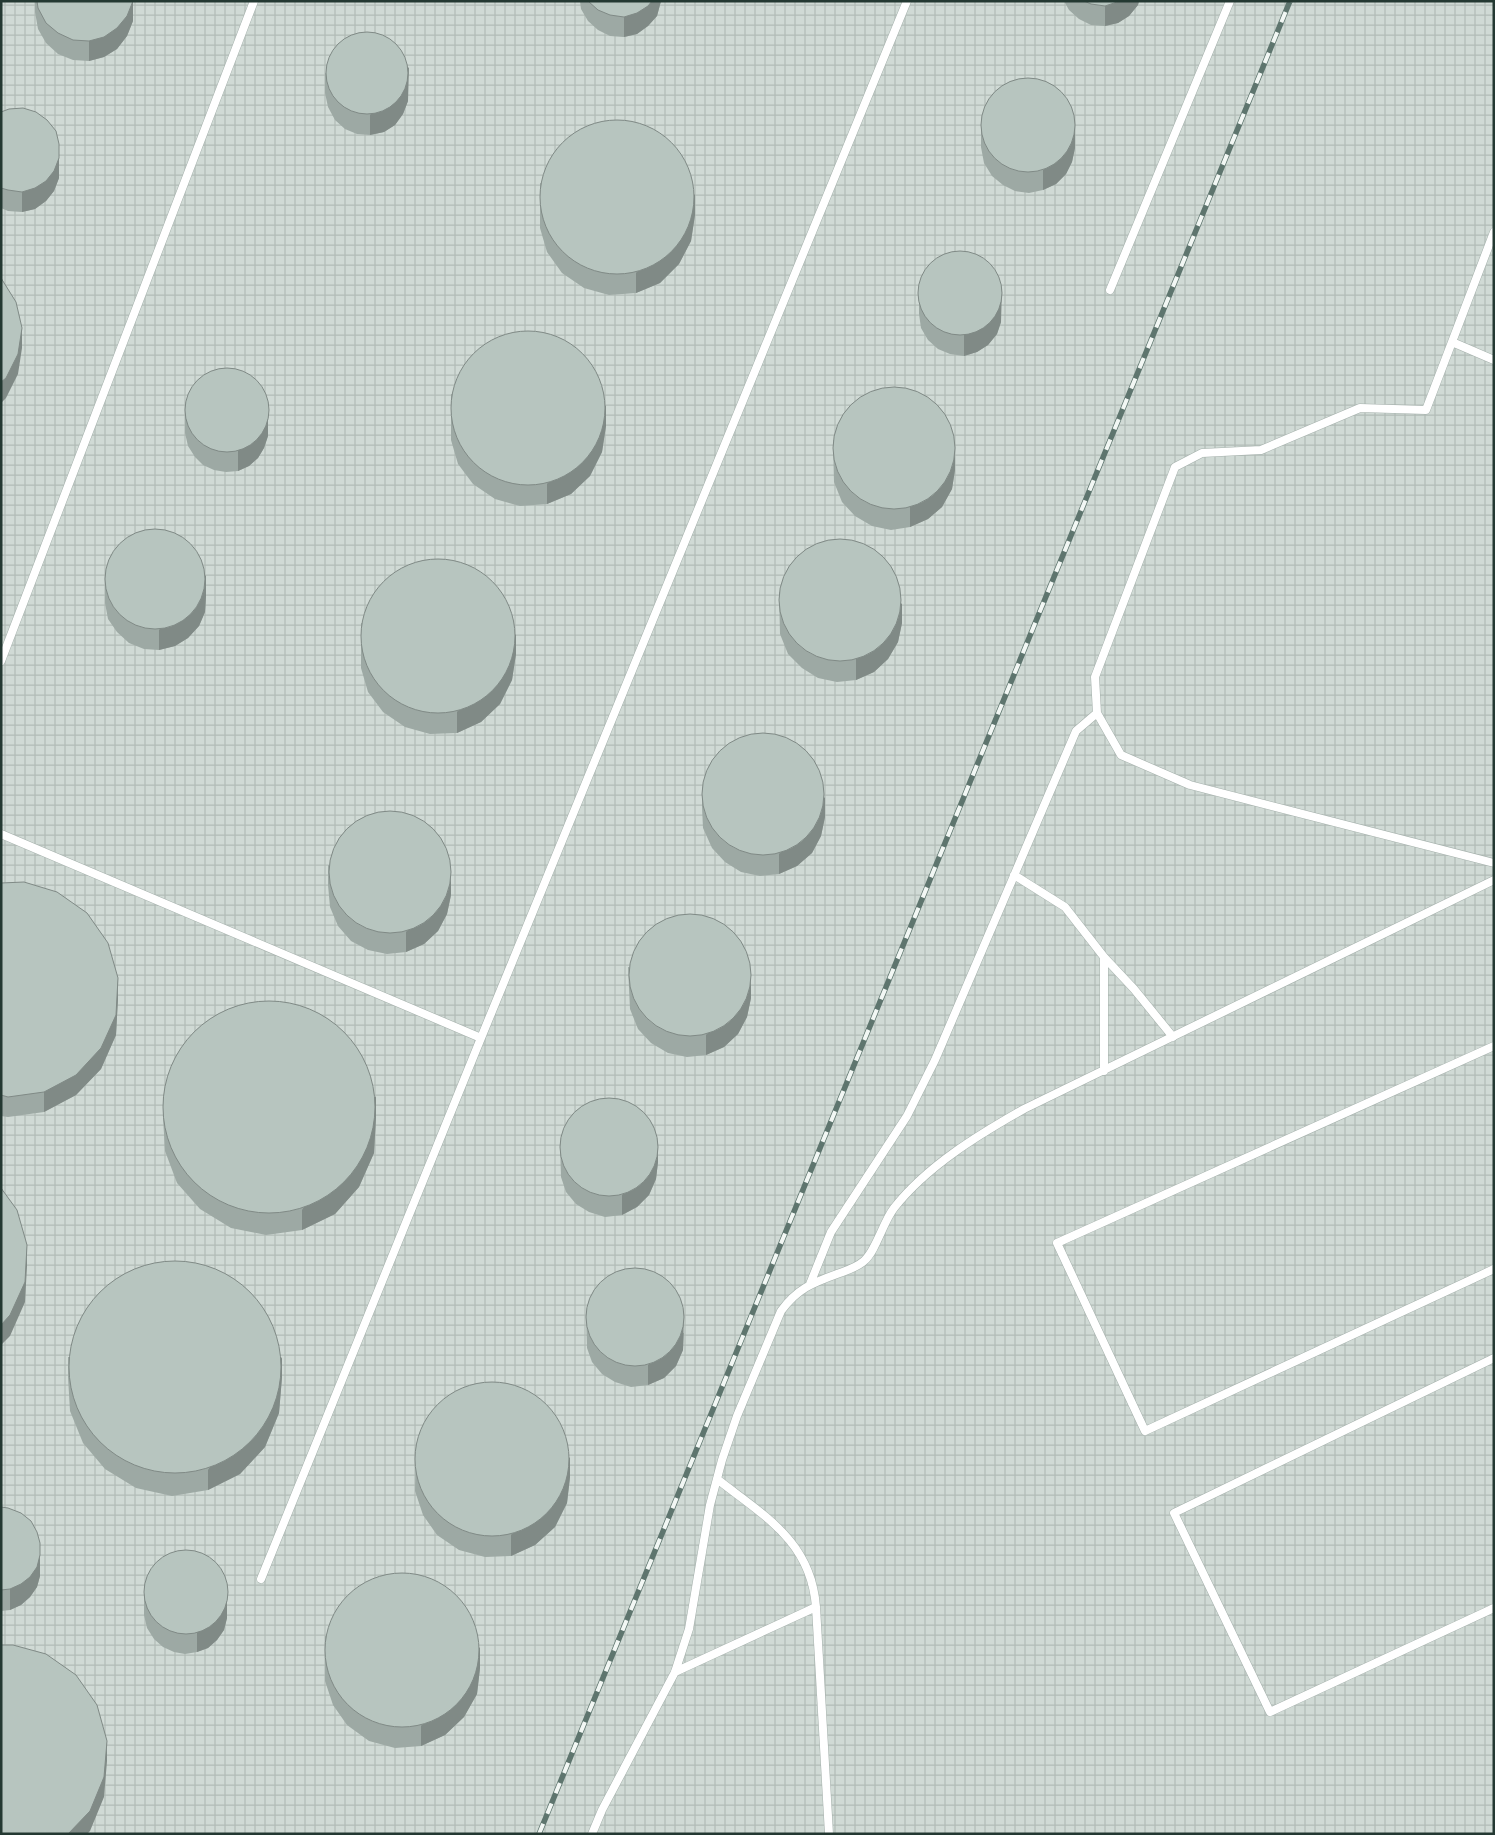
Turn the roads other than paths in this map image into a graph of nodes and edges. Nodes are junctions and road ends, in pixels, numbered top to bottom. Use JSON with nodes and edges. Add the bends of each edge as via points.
{"nodes":[{"id":1,"x":254,"y":1,"type":"edge"},
{"id":2,"x":907,"y":1,"type":"edge"},
{"id":3,"x":1230,"y":1,"type":"edge"},
{"id":4,"x":1494,"y":232,"type":"edge"},
{"id":5,"x":1110,"y":290,"type":"dead end"},
{"id":6,"x":1452,"y":342,"type":"junction"},
{"id":7,"x":1494,"y":360,"type":"edge"},
{"id":8,"x":1,"y":661,"type":"edge"},
{"id":9,"x":1097,"y":713,"type":"junction"},
{"id":10,"x":1,"y":834,"type":"edge"},
{"id":11,"x":1494,"y":863,"type":"edge"},
{"id":12,"x":1014,"y":875,"type":"junction"},
{"id":13,"x":1494,"y":880,"type":"edge"},
{"id":14,"x":1104,"y":957,"type":"junction"},
{"id":15,"x":1173,"y":1037,"type":"junction"},
{"id":16,"x":481,"y":1038,"type":"junction"},
{"id":17,"x":1494,"y":1046,"type":"edge"},
{"id":18,"x":1104,"y":1071,"type":"junction"},
{"id":19,"x":1494,"y":1269,"type":"edge"},
{"id":20,"x":810,"y":1284,"type":"junction"},
{"id":21,"x":1494,"y":1358,"type":"edge"},
{"id":22,"x":717,"y":1479,"type":"junction"},
{"id":23,"x":261,"y":1579,"type":"dead end"},
{"id":24,"x":816,"y":1607,"type":"junction"},
{"id":25,"x":1494,"y":1608,"type":"edge"},
{"id":26,"x":675,"y":1672,"type":"junction"},
{"id":27,"x":592,"y":1834,"type":"edge"},
{"id":28,"x":828,"y":1834,"type":"edge"}],
"edges":[{"from":1,"to":8,"type":"lane"},
{"from":2,"to":16,"type":"lane"},
{"from":3,"to":5,"type":"lane"},
{"from":4,"to":6,"type":"lane"},
{"from":6,"to":7,"type":"lane"},
{"from":6,"to":9,"type":"lane","via":[[1426,410],[1360,408],[1261,450],[1202,453],[1175,467],[1095,677]]},
{"from":9,"to":11,"type":"lane","via":[[1121,755],[1190,785]]},
{"from":9,"to":12,"type":"lane","via":[[1076,731]]},
{"from":10,"to":16,"type":"lane"},
{"from":12,"to":14,"type":"lane","via":[[1065,907]]},
{"from":12,"to":20,"type":"lane","via":[[935,1060],[907,1116],[831,1232]]},
{"from":13,"to":15,"type":"lane"},
{"from":14,"to":15,"type":"lane"},
{"from":14,"to":18,"type":"lane"},
{"from":15,"to":18,"type":"lane"},
{"from":16,"to":23,"type":"lane"},
{"from":17,"to":19,"type":"lane","via":[[1057,1243],[1145,1431]]},
{"from":18,"to":20,"type":"lane","via":[[1024,1109],[945,1160],[895,1206],[868,1258],[856,1268]]},
{"from":20,"to":22,"type":"lane","via":[[790,1298],[781,1311],[737,1416]]},
{"from":21,"to":25,"type":"lane","via":[[1174,1513],[1270,1712]]},
{"from":22,"to":24,"type":"lane","via":[[782,1530],[798,1549],[809,1571]]},
{"from":22,"to":26,"type":"lane","via":[[689,1629]]},
{"from":24,"to":26,"type":"lane"},
{"from":24,"to":28,"type":"lane"},
{"from":26,"to":27,"type":"lane"}]}
